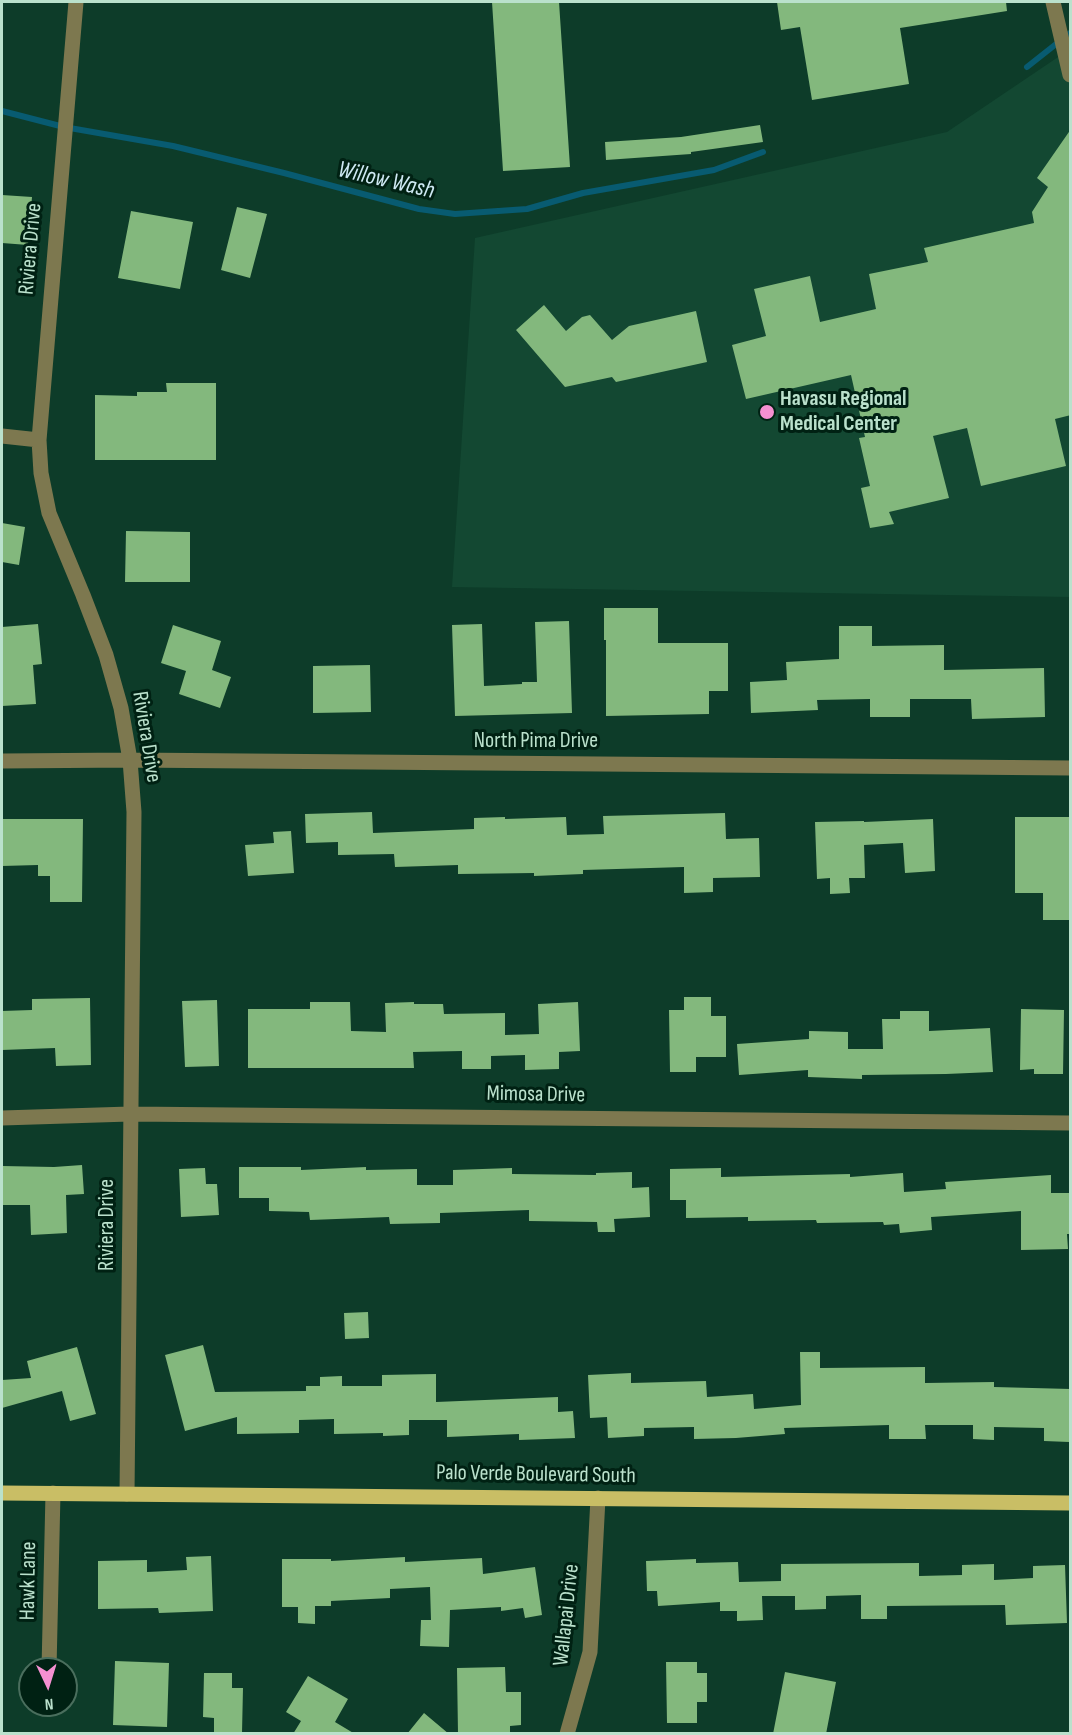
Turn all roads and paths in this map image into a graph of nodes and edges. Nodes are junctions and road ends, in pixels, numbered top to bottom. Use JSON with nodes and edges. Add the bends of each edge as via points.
{"nodes":[{"id":1,"x":76,"y":2,"type":"edge"},
{"id":2,"x":1053,"y":2,"type":"edge"},
{"id":3,"x":1071,"y":75,"type":"edge"},
{"id":4,"x":2,"y":436,"type":"edge"},
{"id":5,"x":39,"y":440,"type":"junction"},
{"id":6,"x":130,"y":760,"type":"junction"},
{"id":7,"x":2,"y":761,"type":"edge"},
{"id":8,"x":1071,"y":768,"type":"edge"},
{"id":9,"x":130,"y":1114,"type":"junction"},
{"id":10,"x":2,"y":1118,"type":"edge"},
{"id":11,"x":1071,"y":1123,"type":"edge"},
{"id":12,"x":2,"y":1493,"type":"edge"},
{"id":13,"x":53,"y":1493,"type":"junction"},
{"id":14,"x":127,"y":1494,"type":"junction"},
{"id":15,"x":598,"y":1498,"type":"junction"},
{"id":16,"x":1071,"y":1503,"type":"edge"},
{"id":17,"x":50,"y":1657,"type":"edge"},
{"id":18,"x":567,"y":1734,"type":"edge"}],
"edges":[{"from":1,"to":5,"type":"street","name":"Riviera Drive"},
{"from":2,"to":3,"type":"street"},
{"from":4,"to":5,"type":"street"},
{"from":5,"to":6,"type":"street","name":"Riviera Drive","via":[[49,513],[106,655]]},
{"from":6,"to":7,"type":"street","name":"North Pima Drive"},
{"from":6,"to":8,"type":"street","name":"North Pima Drive"},
{"from":6,"to":9,"type":"street","name":"Riviera Drive","via":[[134,812]]},
{"from":9,"to":10,"type":"street","name":"Mimosa Drive"},
{"from":9,"to":11,"type":"street","name":"Mimosa Drive"},
{"from":9,"to":14,"type":"street","name":"Riviera Drive"},
{"from":12,"to":13,"type":"main road","name":"Palo Verde Boulevard South"},
{"from":13,"to":14,"type":"main road","name":"Palo Verde Boulevard South"},
{"from":13,"to":17,"type":"street","name":"Hawk Lane"},
{"from":14,"to":15,"type":"main road","name":"Palo Verde Boulevard South"},
{"from":15,"to":16,"type":"main road","name":"Palo Verde Boulevard South"},
{"from":15,"to":18,"type":"street","name":"Wallapai Drive","via":[[590,1652]]}]}
